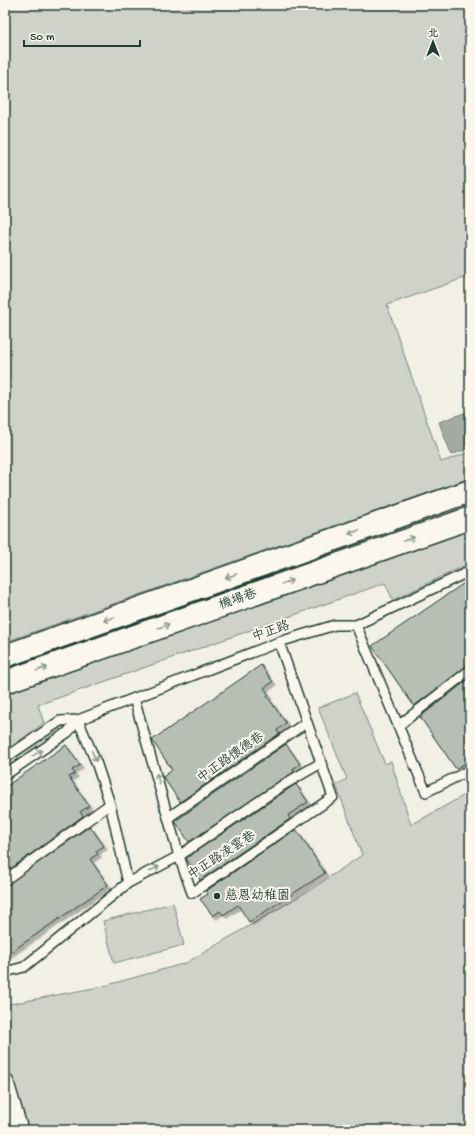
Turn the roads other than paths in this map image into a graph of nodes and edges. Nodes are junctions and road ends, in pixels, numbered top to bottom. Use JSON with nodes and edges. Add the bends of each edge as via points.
{"nodes":[{"id":1,"x":470,"y":491,"type":"edge"},
{"id":2,"x":470,"y":518,"type":"edge"},
{"id":3,"x":470,"y":571,"type":"edge"},
{"id":4,"x":356,"y":625,"type":"junction"},
{"id":5,"x":279,"y":642,"type":"junction"},
{"id":6,"x":5,"y":656,"type":"edge"},
{"id":7,"x":470,"y":670,"type":"edge"},
{"id":8,"x":5,"y":682,"type":"edge"},
{"id":9,"x":134,"y":698,"type":"junction"},
{"id":10,"x":78,"y":720,"type":"junction"},
{"id":11,"x":307,"y":722,"type":"junction"},
{"id":12,"x":398,"y":726,"type":"junction"},
{"id":13,"x":5,"y":758,"type":"edge"},
{"id":14,"x":321,"y":763,"type":"junction"},
{"id":15,"x":470,"y":770,"type":"edge"},
{"id":16,"x":5,"y":775,"type":"edge"},
{"id":17,"x":110,"y":804,"type":"junction"},
{"id":18,"x":169,"y":817,"type":"junction"},
{"id":19,"x":179,"y":856,"type":"junction"},
{"id":20,"x":5,"y":880,"type":"edge"},
{"id":21,"x":128,"y":883,"type":"junction"},
{"id":22,"x":5,"y":969,"type":"edge"},
{"id":23,"x":5,"y":1083,"type":"edge"},
{"id":24,"x":19,"y":1130,"type":"edge"}],
"edges":[{"from":1,"to":6,"type":"street","name":"機場巷","one_way":true},
{"from":8,"to":2,"type":"street","name":"機場巷","one_way":true},
{"from":3,"to":4,"type":"lane","name":"中正路"},
{"from":4,"to":5,"type":"lane","name":"中正路","via":[[335,625]]},
{"from":4,"to":12,"type":"lane"},
{"from":5,"to":9,"type":"lane","name":"中正路"},
{"from":5,"to":11,"type":"lane"},
{"from":7,"to":12,"type":"lane"},
{"from":9,"to":10,"type":"lane","name":"中正路"},
{"from":18,"to":9,"type":"lane","one_way":true},
{"from":10,"to":13,"type":"lane","name":"中正路","via":[[60,721]]},
{"from":16,"to":10,"type":"lane","name":"中正路","one_way":true,"via":[[68,732]]},
{"from":10,"to":17,"type":"lane","one_way":true},
{"from":11,"to":14,"type":"lane"},
{"from":11,"to":18,"type":"lane","name":"中正路懷德巷"},
{"from":12,"to":15,"type":"lane","via":[[426,792]]},
{"from":14,"to":19,"type":"lane","via":[[283,784]]},
{"from":14,"to":19,"type":"lane","name":"中正路凌雲巷","via":[[333,797],[192,893]]},
{"from":17,"to":20,"type":"lane"},
{"from":17,"to":21,"type":"lane"},
{"from":18,"to":19,"type":"lane"},
{"from":21,"to":19,"type":"lane","name":"中正路凌雲巷","one_way":true},
{"from":21,"to":22,"type":"lane","name":"中正路凌雲巷","via":[[24,967],[9,971]]},
{"from":23,"to":24,"type":"street"}]}
